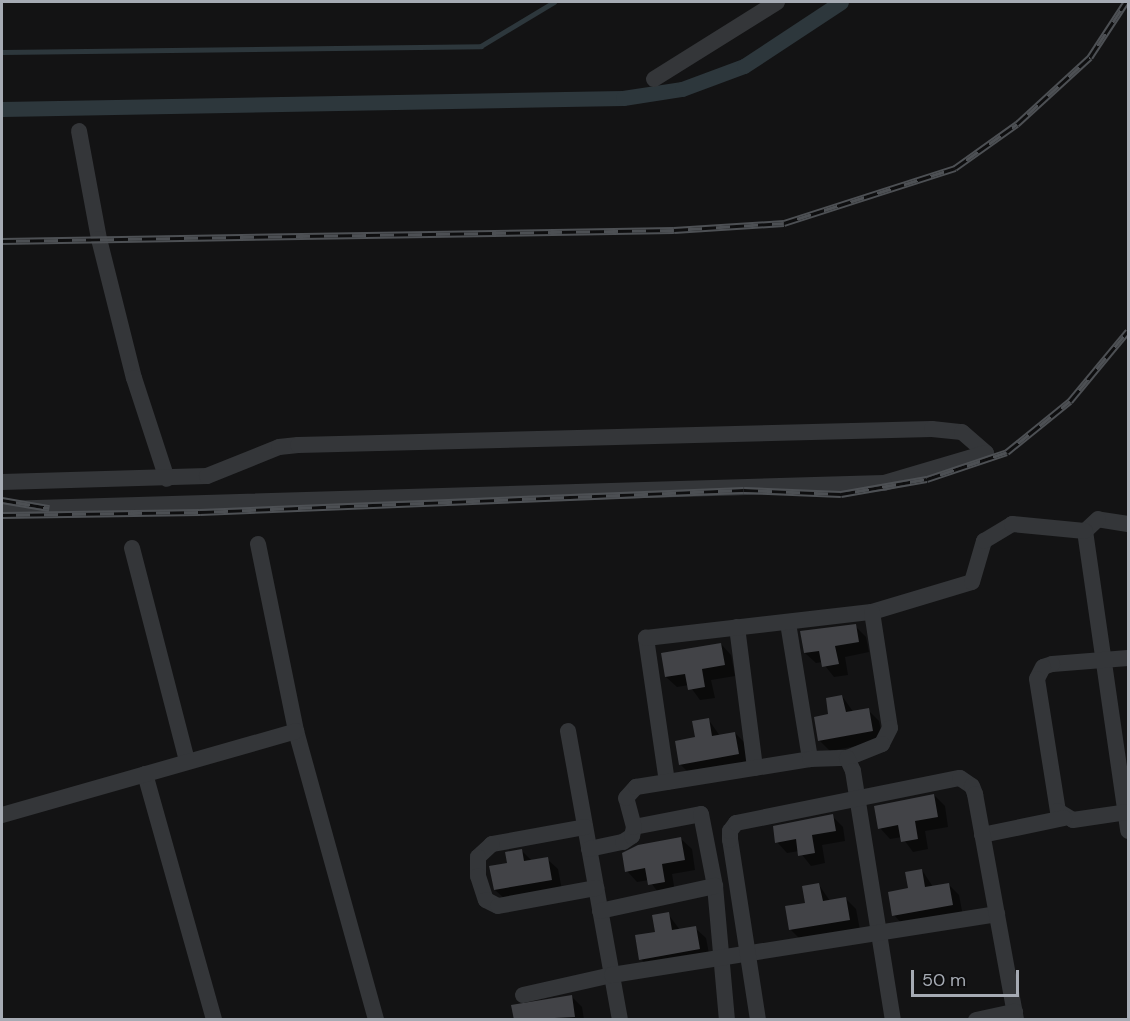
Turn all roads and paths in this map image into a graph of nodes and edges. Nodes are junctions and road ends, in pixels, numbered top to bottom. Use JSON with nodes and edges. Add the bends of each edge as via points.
{"nodes":[{"id":1,"x":777,"y":2,"type":"edge"},
{"id":2,"x":654,"y":79,"type":"dead end"},
{"id":3,"x":79,"y":131,"type":"dead end"},
{"id":4,"x":167,"y":479,"type":"junction"},
{"id":5,"x":2,"y":482,"type":"edge"},
{"id":6,"x":2,"y":509,"type":"edge"},
{"id":7,"x":1128,"y":524,"type":"edge"},
{"id":8,"x":1085,"y":531,"type":"junction"},
{"id":9,"x":258,"y":544,"type":"dead end"},
{"id":10,"x":132,"y":548,"type":"dead end"},
{"id":11,"x":872,"y":612,"type":"junction"},
{"id":12,"x":788,"y":622,"type":"junction"},
{"id":13,"x":737,"y":627,"type":"junction"},
{"id":14,"x":1102,"y":658,"type":"junction"},
{"id":15,"x":1128,"y":658,"type":"edge"},
{"id":16,"x":296,"y":731,"type":"junction"},
{"id":17,"x":568,"y":731,"type":"dead end"},
{"id":18,"x":847,"y":758,"type":"junction"},
{"id":19,"x":810,"y":759,"type":"junction"},
{"id":20,"x":187,"y":760,"type":"junction"},
{"id":21,"x":755,"y":768,"type":"junction"},
{"id":22,"x":145,"y":774,"type":"junction"},
{"id":23,"x":667,"y":782,"type":"junction"},
{"id":24,"x":858,"y":799,"type":"junction"},
{"id":25,"x":1127,"y":813,"type":"edge"},
{"id":26,"x":2,"y":814,"type":"edge"},
{"id":27,"x":1064,"y":818,"type":"junction"},
{"id":28,"x":585,"y":827,"type":"junction"},
{"id":29,"x":634,"y":827,"type":"junction"},
{"id":30,"x":1128,"y":831,"type":"edge"},
{"id":31,"x":982,"y":835,"type":"junction"},
{"id":32,"x":589,"y":849,"type":"junction"},
{"id":33,"x":715,"y":886,"type":"junction"},
{"id":34,"x":596,"y":888,"type":"junction"},
{"id":35,"x":600,"y":911,"type":"junction"},
{"id":36,"x":997,"y":914,"type":"junction"},
{"id":37,"x":879,"y":933,"type":"junction"},
{"id":38,"x":747,"y":954,"type":"junction"},
{"id":39,"x":721,"y":956,"type":"junction"},
{"id":40,"x":612,"y":975,"type":"junction"},
{"id":41,"x":523,"y":995,"type":"dead end"},
{"id":42,"x":1015,"y":1016,"type":"edge"},
{"id":43,"x":214,"y":1020,"type":"edge"},
{"id":44,"x":376,"y":1020,"type":"edge"},
{"id":45,"x":620,"y":1020,"type":"edge"},
{"id":46,"x":727,"y":1020,"type":"edge"},
{"id":47,"x":758,"y":1020,"type":"edge"},
{"id":48,"x":893,"y":1020,"type":"edge"},
{"id":49,"x":976,"y":1020,"type":"edge"}],
"edges":[{"from":1,"to":2,"type":"street"},
{"from":3,"to":4,"type":"street","via":[[99,239],[131,367]]},
{"from":4,"to":5,"type":"street"},
{"from":4,"to":6,"type":"street","via":[[207,476],[279,447],[298,445],[932,429],[962,432],[986,453],[884,483]]},
{"from":7,"to":8,"type":"street","via":[[1098,519]]},
{"from":8,"to":11,"type":"street","via":[[1012,524],[984,541],[972,582]]},
{"from":8,"to":14,"type":"street"},
{"from":9,"to":16,"type":"street"},
{"from":10,"to":20,"type":"street"},
{"from":11,"to":12,"type":"street"},
{"from":11,"to":18,"type":"street","via":[[890,728],[882,744]]},
{"from":12,"to":13,"type":"street"},
{"from":12,"to":19,"type":"street"},
{"from":13,"to":21,"type":"street"},
{"from":13,"to":23,"type":"street","via":[[646,638]]},
{"from":14,"to":15,"type":"street"},
{"from":14,"to":25,"type":"street"},
{"from":14,"to":27,"type":"street","via":[[1052,664],[1038,673],[1058,811]]},
{"from":16,"to":20,"type":"street"},
{"from":16,"to":44,"type":"street"},
{"from":17,"to":28,"type":"street"},
{"from":18,"to":19,"type":"street"},
{"from":18,"to":24,"type":"street"},
{"from":19,"to":21,"type":"street"},
{"from":20,"to":22,"type":"street"},
{"from":21,"to":23,"type":"street"},
{"from":22,"to":26,"type":"street"},
{"from":22,"to":43,"type":"street"},
{"from":23,"to":29,"type":"street","via":[[629,791],[626,798]]},
{"from":24,"to":31,"type":"street","via":[[960,778],[972,786]]},
{"from":24,"to":37,"type":"street"},
{"from":24,"to":38,"type":"street","via":[[736,823],[730,831]]},
{"from":25,"to":27,"type":"street"},
{"from":25,"to":30,"type":"street"},
{"from":27,"to":31,"type":"street"},
{"from":28,"to":32,"type":"street"},
{"from":28,"to":34,"type":"street","via":[[492,844],[477,857],[478,876],[486,900],[498,906]]},
{"from":29,"to":32,"type":"street","via":[[632,836],[623,842]]},
{"from":29,"to":33,"type":"street","via":[[701,814]]},
{"from":31,"to":36,"type":"street"},
{"from":32,"to":34,"type":"street"},
{"from":33,"to":35,"type":"street"},
{"from":33,"to":39,"type":"street"},
{"from":34,"to":35,"type":"street"},
{"from":35,"to":40,"type":"street"},
{"from":36,"to":37,"type":"street"},
{"from":36,"to":42,"type":"street"},
{"from":37,"to":38,"type":"street"},
{"from":37,"to":48,"type":"street"},
{"from":38,"to":39,"type":"street"},
{"from":38,"to":47,"type":"street"},
{"from":39,"to":40,"type":"street"},
{"from":39,"to":46,"type":"street"},
{"from":40,"to":41,"type":"street"},
{"from":40,"to":45,"type":"street"},
{"from":42,"to":49,"type":"street"}]}
